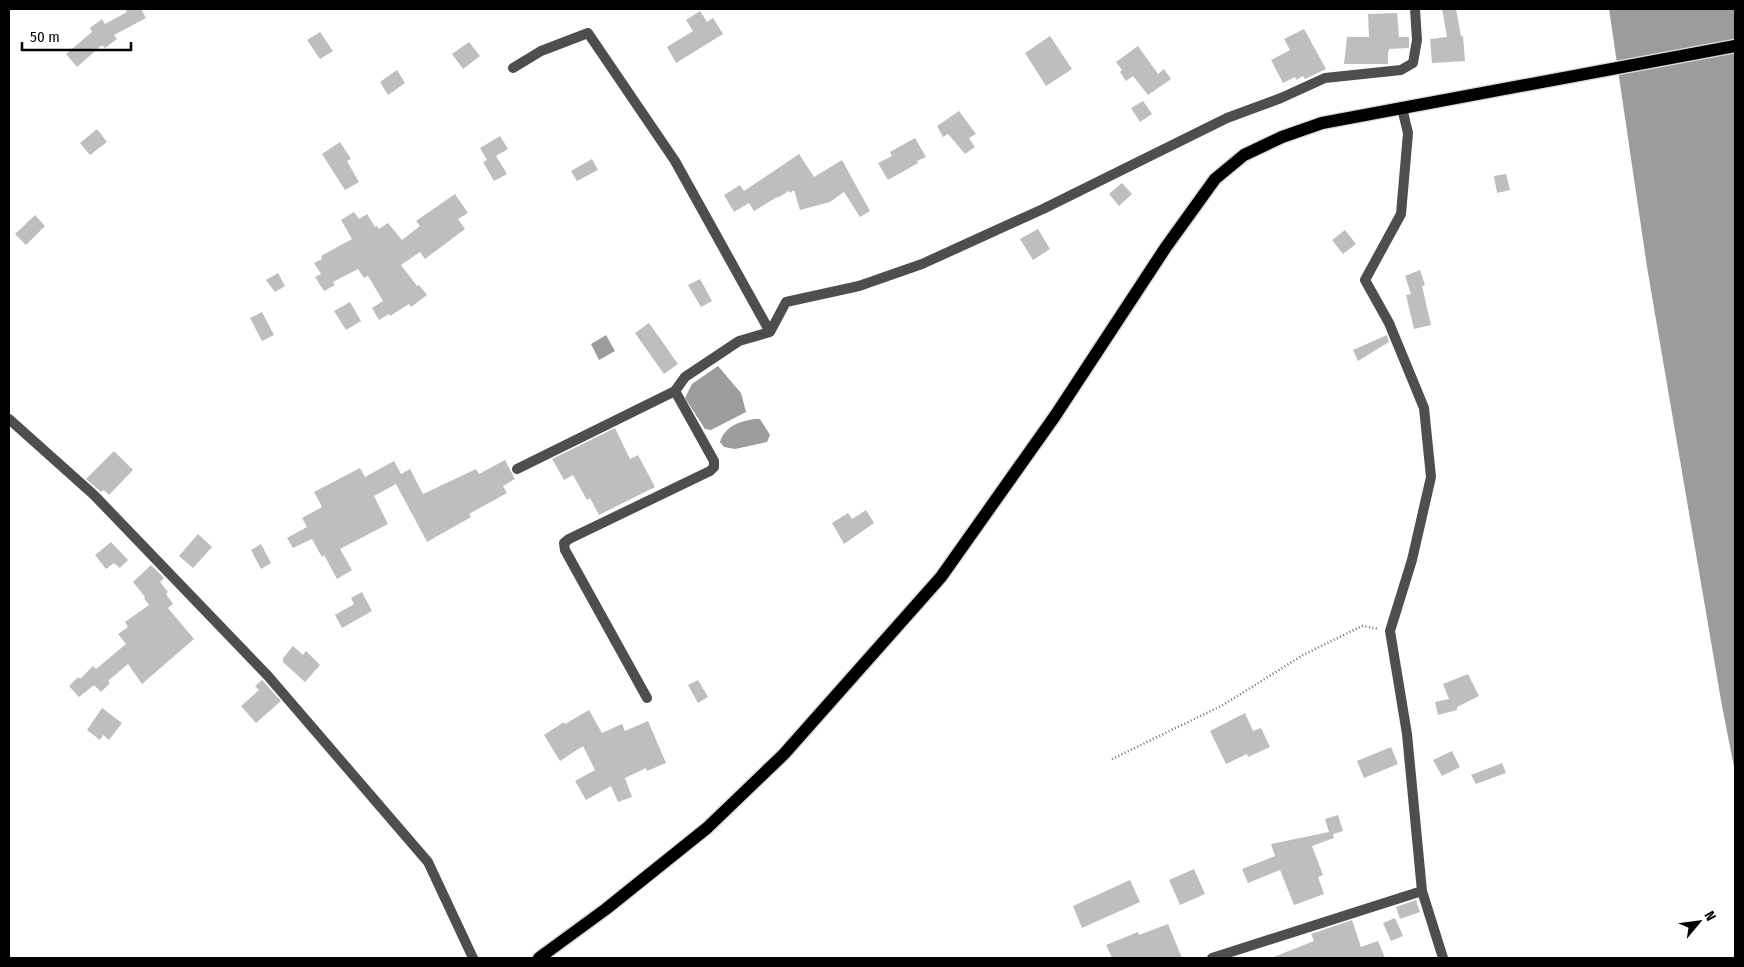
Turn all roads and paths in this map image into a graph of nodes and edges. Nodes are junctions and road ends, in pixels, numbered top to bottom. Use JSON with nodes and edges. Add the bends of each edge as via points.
{"nodes":[{"id":1,"x":1415,"y":9,"type":"edge"},
{"id":2,"x":1735,"y":46,"type":"edge"},
{"id":3,"x":513,"y":68,"type":"dead end"},
{"id":4,"x":1402,"y":108,"type":"junction"},
{"id":5,"x":770,"y":332,"type":"junction"},
{"id":6,"x":675,"y":391,"type":"junction"},
{"id":7,"x":9,"y":419,"type":"edge"},
{"id":8,"x":518,"y":469,"type":"dead end"},
{"id":9,"x":1390,"y":631,"type":"junction"},
{"id":10,"x":646,"y":698,"type":"dead end"},
{"id":11,"x":1112,"y":760,"type":"dead end"},
{"id":12,"x":1422,"y":891,"type":"junction"},
{"id":13,"x":473,"y":958,"type":"edge"},
{"id":14,"x":539,"y":958,"type":"edge"},
{"id":15,"x":1212,"y":958,"type":"edge"},
{"id":16,"x":1443,"y":958,"type":"edge"}],
"edges":[{"from":1,"to":5,"type":"street","via":[[1417,40],[1413,63],[1401,70],[1324,78],[1227,118],[1043,209],[922,264],[859,286],[786,302]]},
{"from":2,"to":4,"type":"main road"},
{"from":3,"to":5,"type":"street","via":[[541,51],[588,33],[674,161]]},
{"from":4,"to":9,"type":"street","via":[[1408,133],[1401,214],[1365,280],[1389,323],[1424,408],[1431,477],[1412,560]]},
{"from":4,"to":14,"type":"main road","via":[[1322,123],[1282,137],[1244,155],[1215,179],[942,577],[784,754],[714,821],[606,909]]},
{"from":5,"to":6,"type":"street","via":[[738,341],[685,377]]},
{"from":6,"to":8,"type":"street"},
{"from":6,"to":10,"type":"street","via":[[714,461],[714,467],[564,543]]},
{"from":7,"to":13,"type":"street","via":[[94,495],[268,676],[428,862]]},
{"from":9,"to":11,"type":"path","via":[[1362,626],[1303,655],[1223,705]]},
{"from":9,"to":12,"type":"street","via":[[1407,734]]},
{"from":12,"to":15,"type":"street"},
{"from":12,"to":16,"type":"street"}]}
